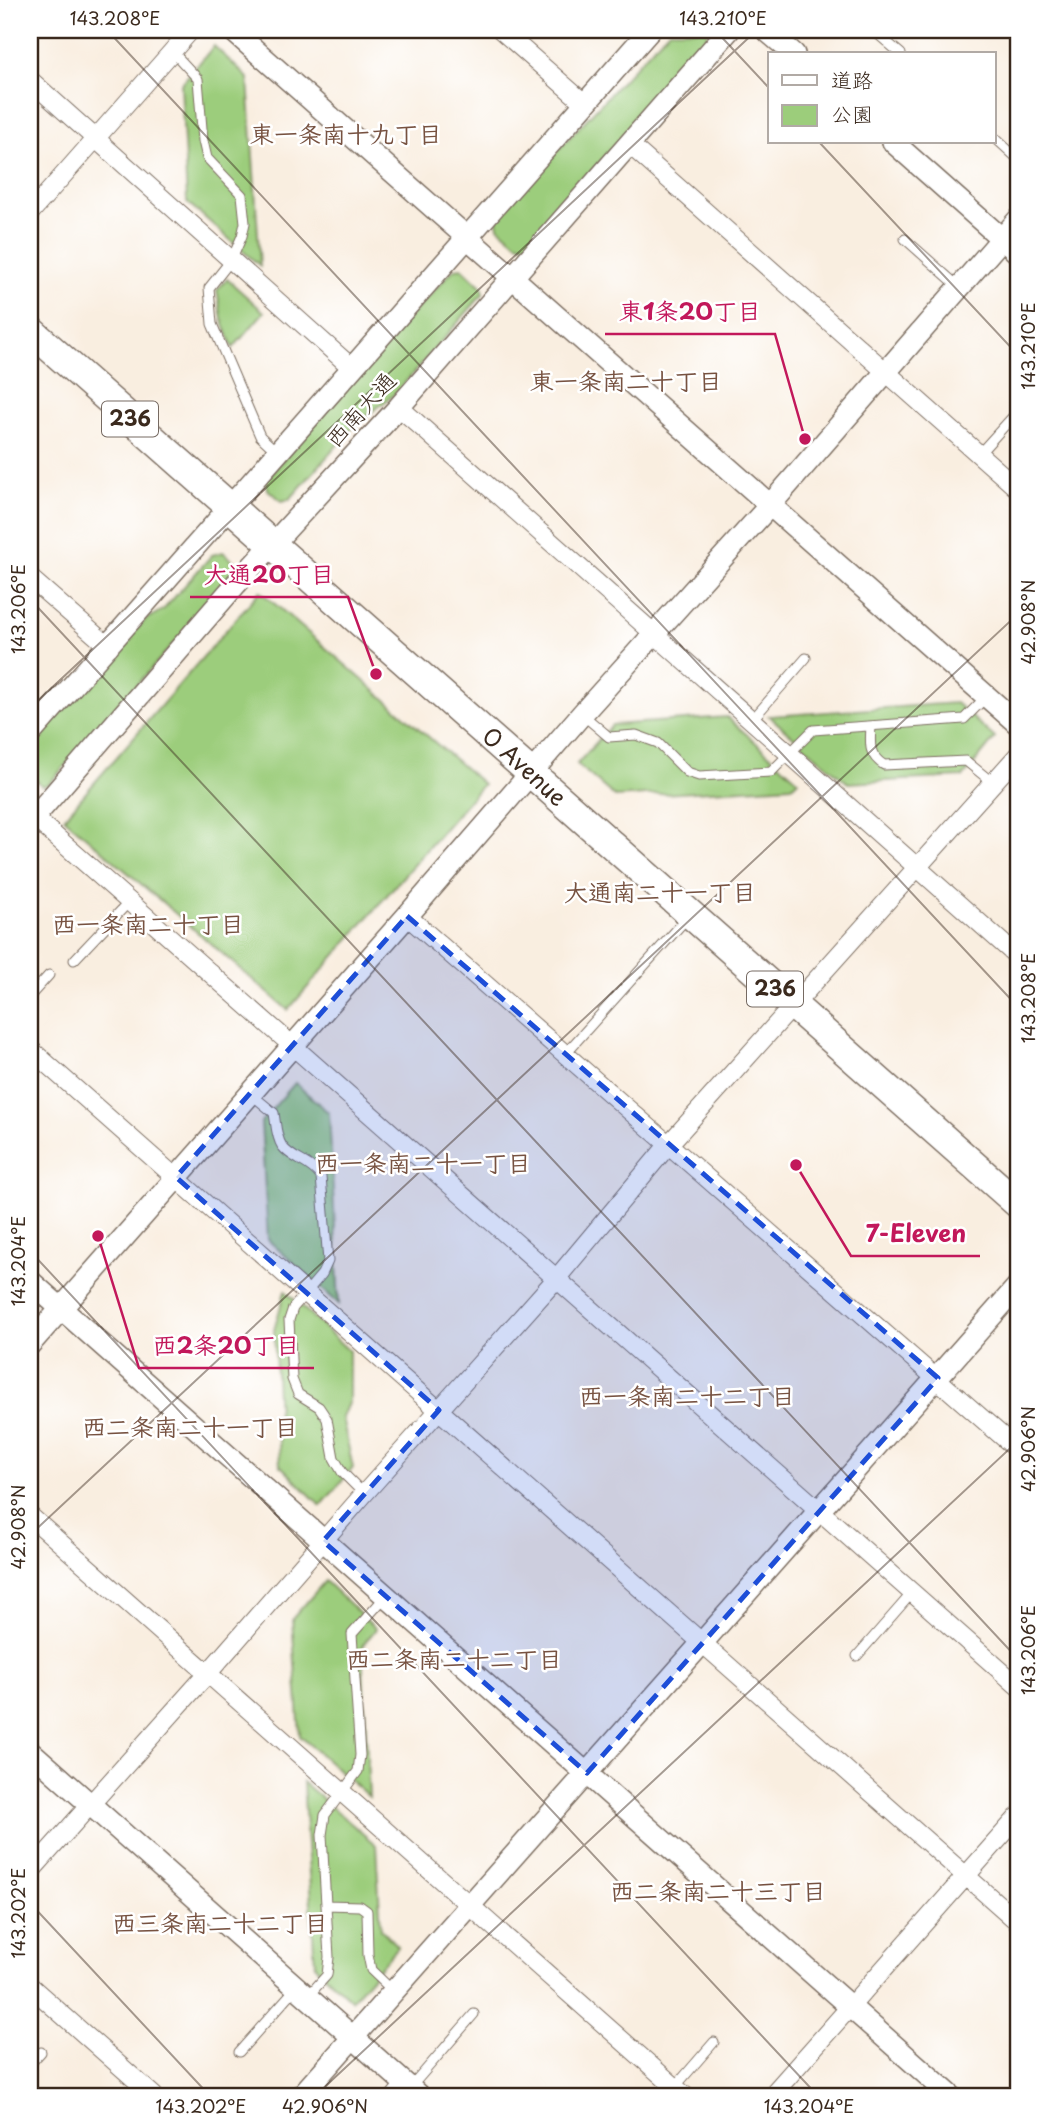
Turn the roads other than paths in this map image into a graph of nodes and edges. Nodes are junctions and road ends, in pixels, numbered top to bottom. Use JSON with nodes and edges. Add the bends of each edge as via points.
{"nodes":[{"id":1,"x":191,"y":30,"type":"edge"},
{"id":2,"x":232,"y":30,"type":"edge"},
{"id":3,"x":501,"y":30,"type":"edge"},
{"id":4,"x":650,"y":30,"type":"edge"},
{"id":5,"x":729,"y":30,"type":"edge"},
{"id":6,"x":766,"y":30,"type":"edge"},
{"id":7,"x":873,"y":30,"type":"edge"},
{"id":8,"x":172,"y":51,"type":"junction"},
{"id":9,"x":792,"y":52,"type":"edge"},
{"id":10,"x":899,"y":52,"type":"edge"},
{"id":11,"x":30,"y":80,"type":"edge"},
{"id":12,"x":584,"y":103,"type":"junction"},
{"id":13,"x":96,"y":138,"type":"junction"},
{"id":14,"x":996,"y":139,"type":"edge"},
{"id":15,"x":629,"y":144,"type":"junction"},
{"id":16,"x":895,"y":144,"type":"edge"},
{"id":17,"x":1018,"y":159,"type":"edge"},
{"id":18,"x":30,"y":213,"type":"edge"},
{"id":19,"x":1018,"y":220,"type":"edge"},
{"id":20,"x":468,"y":237,"type":"junction"},
{"id":21,"x":1002,"y":238,"type":"junction"},
{"id":22,"x":905,"y":239,"type":"dead end"},
{"id":23,"x":1018,"y":253,"type":"edge"},
{"id":24,"x":232,"y":259,"type":"junction"},
{"id":25,"x":513,"y":277,"type":"junction"},
{"id":26,"x":959,"y":287,"type":"junction"},
{"id":27,"x":30,"y":330,"type":"edge"},
{"id":28,"x":351,"y":367,"type":"junction"},
{"id":29,"x":886,"y":371,"type":"junction"},
{"id":30,"x":400,"y":407,"type":"junction"},
{"id":31,"x":1018,"y":411,"type":"edge"},
{"id":32,"x":278,"y":453,"type":"junction"},
{"id":33,"x":979,"y":454,"type":"junction"},
{"id":34,"x":1018,"y":489,"type":"edge"},
{"id":35,"x":771,"y":504,"type":"junction"},
{"id":36,"x":231,"y":508,"type":"junction"},
{"id":37,"x":273,"y":544,"type":"junction"},
{"id":38,"x":30,"y":578,"type":"edge"},
{"id":39,"x":654,"y":635,"type":"junction"},
{"id":40,"x":109,"y":647,"type":"junction"},
{"id":41,"x":806,"y":659,"type":"dead end"},
{"id":42,"x":987,"y":696,"type":"junction"},
{"id":43,"x":582,"y":714,"type":"junction"},
{"id":44,"x":752,"y":720,"type":"junction"},
{"id":45,"x":1018,"y":723,"type":"edge"},
{"id":46,"x":871,"y":726,"type":"junction"},
{"id":47,"x":30,"y":734,"type":"edge"},
{"id":48,"x":791,"y":754,"type":"junction"},
{"id":49,"x":1018,"y":755,"type":"edge"},
{"id":50,"x":532,"y":773,"type":"junction"},
{"id":51,"x":994,"y":783,"type":"junction"},
{"id":52,"x":31,"y":818,"type":"edge"},
{"id":53,"x":919,"y":868,"type":"junction"},
{"id":54,"x":129,"y":902,"type":"junction"},
{"id":55,"x":691,"y":914,"type":"junction"},
{"id":56,"x":407,"y":916,"type":"junction"},
{"id":57,"x":1018,"y":957,"type":"edge"},
{"id":58,"x":74,"y":960,"type":"dead end"},
{"id":59,"x":49,"y":975,"type":"dead end"},
{"id":60,"x":30,"y":996,"type":"edge"},
{"id":61,"x":795,"y":1006,"type":"junction"},
{"id":62,"x":292,"y":1046,"type":"junction"},
{"id":63,"x":30,"y":1049,"type":"edge"},
{"id":64,"x":565,"y":1054,"type":"junction"},
{"id":65,"x":250,"y":1093,"type":"junction"},
{"id":66,"x":669,"y":1144,"type":"junction"},
{"id":67,"x":176,"y":1177,"type":"junction"},
{"id":68,"x":1018,"y":1203,"type":"edge"},
{"id":69,"x":556,"y":1279,"type":"junction"},
{"id":70,"x":30,"y":1281,"type":"edge"},
{"id":71,"x":1018,"y":1286,"type":"edge"},
{"id":72,"x":306,"y":1293,"type":"junction"},
{"id":73,"x":62,"y":1308,"type":"junction"},
{"id":74,"x":30,"y":1343,"type":"edge"},
{"id":75,"x":938,"y":1378,"type":"junction"},
{"id":76,"x":439,"y":1410,"type":"junction"},
{"id":77,"x":1018,"y":1450,"type":"edge"},
{"id":78,"x":363,"y":1494,"type":"junction"},
{"id":79,"x":819,"y":1511,"type":"junction"},
{"id":80,"x":30,"y":1516,"type":"edge"},
{"id":81,"x":323,"y":1541,"type":"junction"},
{"id":82,"x":912,"y":1593,"type":"junction"},
{"id":83,"x":385,"y":1597,"type":"junction"},
{"id":84,"x":703,"y":1642,"type":"junction"},
{"id":85,"x":857,"y":1656,"type":"dead end"},
{"id":86,"x":208,"y":1673,"type":"junction"},
{"id":87,"x":1018,"y":1686,"type":"edge"},
{"id":88,"x":30,"y":1751,"type":"edge"},
{"id":89,"x":587,"y":1773,"type":"junction"},
{"id":90,"x":341,"y":1793,"type":"junction"},
{"id":91,"x":91,"y":1804,"type":"junction"},
{"id":92,"x":1018,"y":1817,"type":"edge"},
{"id":93,"x":30,"y":1872,"type":"edge"},
{"id":94,"x":966,"y":1876,"type":"junction"},
{"id":95,"x":326,"y":1905,"type":"junction"},
{"id":96,"x":470,"y":1906,"type":"junction"},
{"id":97,"x":1018,"y":1922,"type":"edge"},
{"id":98,"x":30,"y":1986,"type":"edge"},
{"id":99,"x":303,"y":1991,"type":"junction"},
{"id":100,"x":393,"y":1991,"type":"junction"},
{"id":101,"x":850,"y":2009,"type":"junction"},
{"id":102,"x":474,"y":2014,"type":"dead end"},
{"id":103,"x":352,"y":2038,"type":"junction"},
{"id":104,"x":714,"y":2042,"type":"dead end"},
{"id":105,"x":41,"y":2052,"type":"dead end"},
{"id":106,"x":239,"y":2052,"type":"dead end"},
{"id":107,"x":30,"y":2064,"type":"edge"},
{"id":108,"x":405,"y":2091,"type":"edge"},
{"id":109,"x":680,"y":2092,"type":"edge"},
{"id":110,"x":154,"y":2096,"type":"edge"},
{"id":111,"x":301,"y":2096,"type":"edge"},
{"id":112,"x":771,"y":2096,"type":"edge"},
{"id":113,"x":951,"y":2096,"type":"edge"}],
"edges":[{"from":1,"to":8,"type":"street"},
{"from":2,"to":20,"type":"street"},
{"from":3,"to":12,"type":"street"},
{"from":4,"to":12,"type":"street","name":"西南大通"},
{"from":5,"to":15,"type":"street","name":"西南大通"},
{"from":6,"to":9,"type":"street"},
{"from":7,"to":10,"type":"lane"},
{"from":8,"to":13,"type":"street"},
{"from":8,"to":24,"type":"lane","via":[[198,79],[207,158],[242,195],[245,223]]},
{"from":11,"to":13,"type":"street"},
{"from":12,"to":20,"type":"street","name":"西南大通"},
{"from":13,"to":18,"type":"street"},
{"from":13,"to":24,"type":"street"},
{"from":14,"to":17,"type":"lane"},
{"from":15,"to":25,"type":"street","name":"西南大通"},
{"from":15,"to":29,"type":"street"},
{"from":16,"to":21,"type":"street"},
{"from":19,"to":21,"type":"street"},
{"from":20,"to":25,"type":"street"},
{"from":20,"to":28,"type":"street","name":"西南大通"},
{"from":21,"to":23,"type":"street"},
{"from":21,"to":26,"type":"street"},
{"from":22,"to":26,"type":"lane"},
{"from":24,"to":28,"type":"street"},
{"from":24,"to":32,"type":"lane","via":[[209,288],[212,324],[260,436]]},
{"from":25,"to":30,"type":"street","name":"西南大通"},
{"from":25,"to":35,"type":"street"},
{"from":26,"to":29,"type":"street"},
{"from":27,"to":36,"type":"highway","name":"O Avenue","number":"236"},
{"from":28,"to":32,"type":"street","name":"西南大通"},
{"from":29,"to":33,"type":"street"},
{"from":29,"to":35,"type":"street"},
{"from":30,"to":37,"type":"street","name":"西南大通"},
{"from":30,"to":39,"type":"street"},
{"from":31,"to":33,"type":"lane"},
{"from":32,"to":36,"type":"street","name":"西南大通"},
{"from":33,"to":34,"type":"street"},
{"from":35,"to":39,"type":"street"},
{"from":35,"to":42,"type":"street"},
{"from":36,"to":37,"type":"highway","name":"O Avenue","number":"236"},
{"from":36,"to":40,"type":"street","name":"西南大通"},
{"from":37,"to":50,"type":"highway","name":"O Avenue","number":"236"},
{"from":37,"to":52,"type":"street","name":"西南大通"},
{"from":38,"to":40,"type":"street"},
{"from":39,"to":43,"type":"street"},
{"from":39,"to":44,"type":"street"},
{"from":40,"to":47,"type":"street","name":"西南大通"},
{"from":41,"to":44,"type":"lane"},
{"from":42,"to":45,"type":"street"},
{"from":42,"to":46,"type":"lane","via":[[964,719]]},
{"from":43,"to":48,"type":"lane","via":[[609,737],[636,735],[658,743],[687,772],[699,776],[771,772]]},
{"from":43,"to":50,"type":"street"},
{"from":44,"to":48,"type":"street"},
{"from":46,"to":48,"type":"lane","via":[[813,730]]},
{"from":46,"to":51,"type":"lane","via":[[870,751],[884,765],[966,761]]},
{"from":48,"to":53,"type":"street"},
{"from":49,"to":51,"type":"street"},
{"from":50,"to":55,"type":"highway","name":"O Avenue","number":"236"},
{"from":50,"to":56,"type":"street"},
{"from":51,"to":53,"type":"street"},
{"from":52,"to":54,"type":"street"},
{"from":53,"to":57,"type":"street"},
{"from":53,"to":61,"type":"street"},
{"from":54,"to":58,"type":"lane"},
{"from":54,"to":62,"type":"street"},
{"from":55,"to":61,"type":"highway","name":"O Avenue","number":"236"},
{"from":55,"to":64,"type":"lane"},
{"from":56,"to":62,"type":"street"},
{"from":56,"to":64,"type":"street"},
{"from":59,"to":60,"type":"lane"},
{"from":61,"to":66,"type":"street"},
{"from":61,"to":68,"type":"highway","name":"O Avenue","number":"236"},
{"from":62,"to":65,"type":"street"},
{"from":62,"to":69,"type":"street"},
{"from":63,"to":67,"type":"street"},
{"from":64,"to":66,"type":"street"},
{"from":65,"to":67,"type":"street"},
{"from":65,"to":72,"type":"lane","via":[[274,1113],[282,1147],[314,1167],[321,1177],[328,1261]]},
{"from":66,"to":69,"type":"street"},
{"from":66,"to":75,"type":"street"},
{"from":67,"to":72,"type":"street"},
{"from":67,"to":73,"type":"street"},
{"from":69,"to":76,"type":"street"},
{"from":69,"to":79,"type":"street"},
{"from":70,"to":73,"type":"street"},
{"from":71,"to":75,"type":"street"},
{"from":72,"to":76,"type":"street"},
{"from":72,"to":78,"type":"lane","via":[[289,1320],[292,1379],[298,1394],[319,1406],[327,1419],[334,1458]]},
{"from":73,"to":74,"type":"street"},
{"from":73,"to":81,"type":"street"},
{"from":75,"to":77,"type":"street"},
{"from":75,"to":79,"type":"street"},
{"from":76,"to":78,"type":"street"},
{"from":76,"to":84,"type":"street"},
{"from":78,"to":81,"type":"street"},
{"from":79,"to":82,"type":"street"},
{"from":79,"to":84,"type":"street"},
{"from":80,"to":86,"type":"street"},
{"from":81,"to":83,"type":"street"},
{"from":81,"to":86,"type":"street"},
{"from":82,"to":85,"type":"lane"},
{"from":82,"to":87,"type":"street"},
{"from":83,"to":89,"type":"street"},
{"from":83,"to":90,"type":"lane","via":[[352,1634],[360,1755],[358,1771]]},
{"from":84,"to":89,"type":"street"},
{"from":84,"to":94,"type":"street"},
{"from":86,"to":90,"type":"street"},
{"from":86,"to":91,"type":"street"},
{"from":88,"to":91,"type":"street"},
{"from":89,"to":96,"type":"street"},
{"from":89,"to":101,"type":"street"},
{"from":90,"to":95,"type":"lane","via":[[325,1815],[322,1835]]},
{"from":90,"to":96,"type":"street"},
{"from":91,"to":93,"type":"street"},
{"from":91,"to":99,"type":"street"},
{"from":92,"to":94,"type":"street"},
{"from":94,"to":97,"type":"street"},
{"from":94,"to":101,"type":"street"},
{"from":95,"to":99,"type":"lane","via":[[327,1975]]},
{"from":95,"to":100,"type":"lane","via":[[360,1906],[367,1912],[371,1970]]},
{"from":96,"to":100,"type":"street"},
{"from":96,"to":109,"type":"street"},
{"from":98,"to":110,"type":"street"},
{"from":99,"to":103,"type":"street"},
{"from":99,"to":106,"type":"lane"},
{"from":100,"to":103,"type":"street"},
{"from":101,"to":112,"type":"street"},
{"from":101,"to":113,"type":"street"},
{"from":102,"to":108,"type":"lane"},
{"from":103,"to":108,"type":"street"},
{"from":103,"to":111,"type":"street"},
{"from":104,"to":109,"type":"lane"},
{"from":105,"to":107,"type":"lane"}]}
